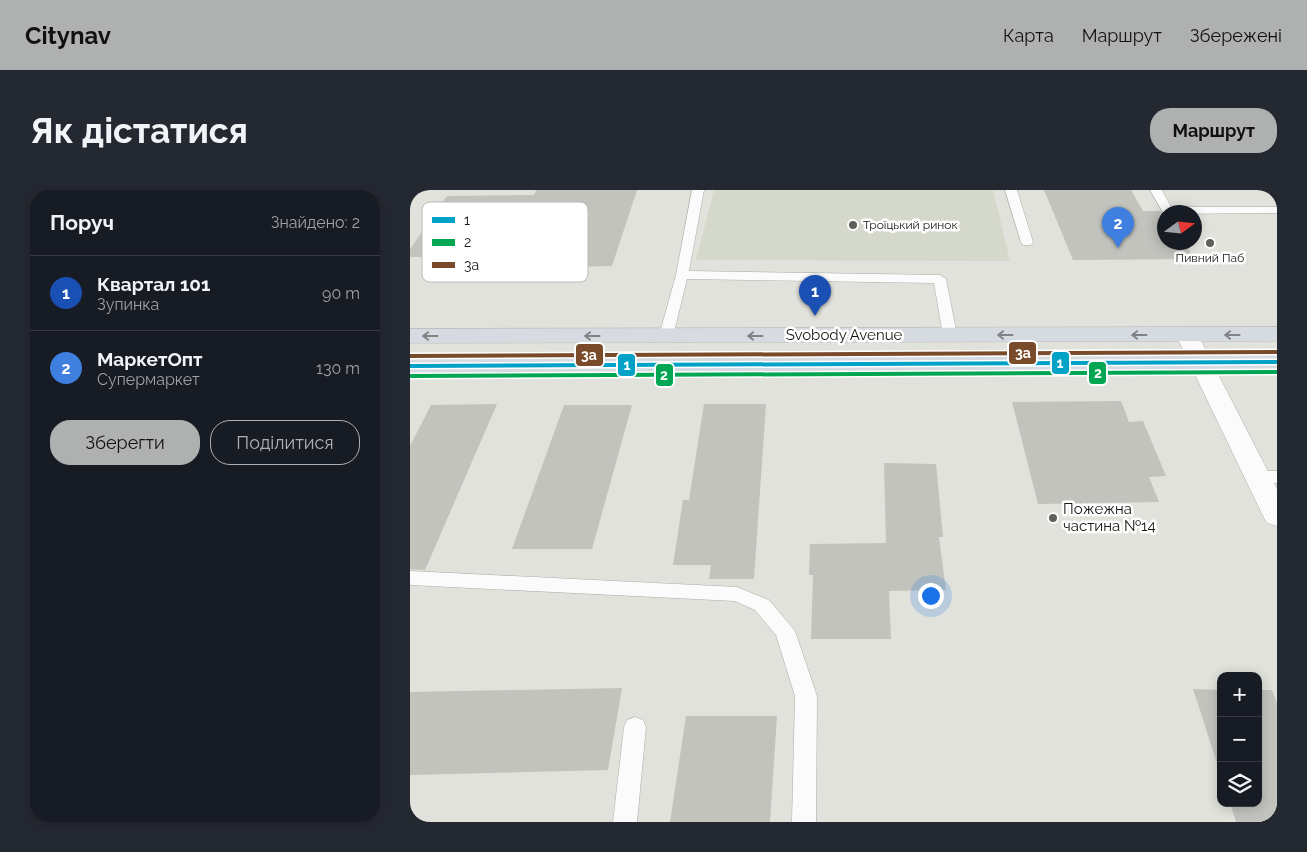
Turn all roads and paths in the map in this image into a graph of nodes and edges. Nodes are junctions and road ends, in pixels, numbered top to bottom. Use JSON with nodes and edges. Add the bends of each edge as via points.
{"nodes":[{"id":1,"x":698,"y":190,"type":"edge"},
{"id":2,"x":1011,"y":190,"type":"edge"},
{"id":3,"x":1156,"y":190,"type":"edge"},
{"id":4,"x":1277,"y":210,"type":"edge"},
{"id":5,"x":1027,"y":242,"type":"dead end"},
{"id":6,"x":682,"y":275,"type":"junction"},
{"id":7,"x":1277,"y":334,"type":"edge"},
{"id":8,"x":950,"y":335,"type":"junction"},
{"id":9,"x":1187,"y":335,"type":"junction"},
{"id":10,"x":410,"y":336,"type":"edge"},
{"id":11,"x":666,"y":336,"type":"junction"},
{"id":12,"x":1200,"y":362,"type":"junction"},
{"id":13,"x":1277,"y":362,"type":"edge"},
{"id":14,"x":410,"y":366,"type":"edge"},
{"id":15,"x":1268,"y":477,"type":"edge"},
{"id":16,"x":1277,"y":516,"type":"edge"},
{"id":17,"x":410,"y":578,"type":"edge"},
{"id":18,"x":635,"y":727,"type":"dead end"},
{"id":19,"x":625,"y":822,"type":"edge"},
{"id":20,"x":804,"y":822,"type":"edge"}],
"edges":[{"from":1,"to":6,"type":"lane"},
{"from":2,"to":5,"type":"lane"},
{"from":3,"to":4,"type":"lane","via":[[1167,211]]},
{"from":6,"to":8,"type":"lane","via":[[940,279]]},
{"from":6,"to":11,"type":"lane"},
{"from":7,"to":9,"type":"highway","name":"Svobody Avenue","one_way":true},
{"from":9,"to":8,"type":"highway","name":"Svobody Avenue","one_way":true},
{"from":8,"to":11,"type":"highway","name":"Svobody Avenue","one_way":true},
{"from":9,"to":12,"type":"street"},
{"from":11,"to":10,"type":"highway","name":"Svobody Avenue","one_way":true},
{"from":12,"to":13,"type":"highway","name":"Svobody Avenue"},
{"from":12,"to":14,"type":"highway","name":"Svobody Avenue"},
{"from":12,"to":15,"type":"street"},
{"from":15,"to":16,"type":"street"},
{"from":17,"to":20,"type":"lane","via":[[737,594],[762,605],[785,631],[806,696]]},
{"from":18,"to":19,"type":"lane"}]}
